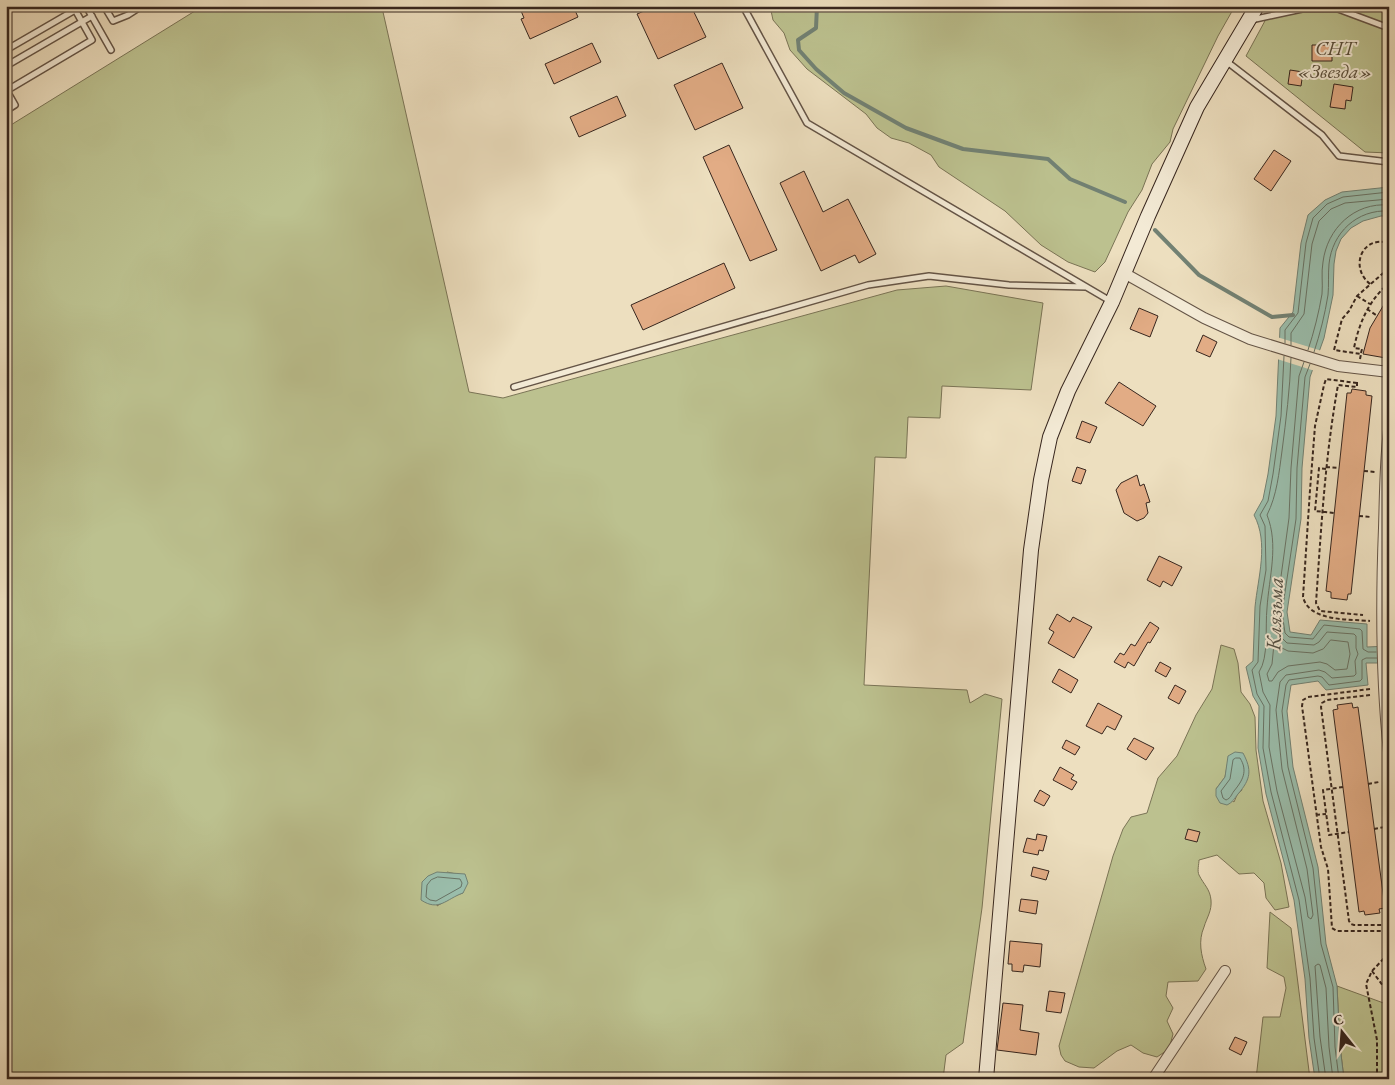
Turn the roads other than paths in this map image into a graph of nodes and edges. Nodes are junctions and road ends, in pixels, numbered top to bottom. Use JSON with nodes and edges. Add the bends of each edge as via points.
{"nodes":[{"id":1,"x":86,"y":6,"type":"edge"},
{"id":2,"x":104,"y":6,"type":"edge"},
{"id":3,"x":142,"y":6,"type":"edge"},
{"id":4,"x":742,"y":6,"type":"edge"},
{"id":5,"x":1257,"y":6,"type":"edge"},
{"id":6,"x":74,"y":8,"type":"edge"},
{"id":7,"x":92,"y":16,"type":"junction"},
{"id":8,"x":1249,"y":20,"type":"junction"},
{"id":9,"x":82,"y":22,"type":"junction"},
{"id":10,"x":1389,"y":28,"type":"edge"},
{"id":11,"x":6,"y":50,"type":"edge"},
{"id":12,"x":111,"y":50,"type":"dead end"},
{"id":13,"x":1225,"y":60,"type":"junction"},
{"id":14,"x":6,"y":66,"type":"edge"},
{"id":15,"x":6,"y":91,"type":"edge"},
{"id":16,"x":7,"y":110,"type":"edge"},
{"id":17,"x":1389,"y":162,"type":"edge"},
{"id":18,"x":1124,"y":273,"type":"junction"},
{"id":19,"x":1086,"y":287,"type":"junction"},
{"id":20,"x":1112,"y":302,"type":"junction"},
{"id":21,"x":1389,"y":372,"type":"edge"},
{"id":22,"x":514,"y":387,"type":"dead end"},
{"id":23,"x":1389,"y":430,"type":"edge"},
{"id":24,"x":1387,"y":493,"type":"edge"},
{"id":25,"x":1384,"y":629,"type":"edge"},
{"id":26,"x":1387,"y":720,"type":"edge"},
{"id":27,"x":1389,"y":752,"type":"edge"},
{"id":28,"x":1225,"y":971,"type":"dead end"},
{"id":29,"x":986,"y":1079,"type":"edge"},
{"id":30,"x":1154,"y":1079,"type":"edge"}],
"edges":[{"from":1,"to":7,"type":"lane"},
{"from":2,"to":3,"type":"lane","via":[[113,21]]},
{"from":4,"to":19,"type":"lane","via":[[807,123]]},
{"from":5,"to":8,"type":"street"},
{"from":6,"to":9,"type":"lane"},
{"from":6,"to":11,"type":"lane"},
{"from":7,"to":9,"type":"lane"},
{"from":7,"to":12,"type":"lane"},
{"from":8,"to":10,"type":"lane","via":[[1302,8],[1338,10]]},
{"from":8,"to":13,"type":"street"},
{"from":9,"to":14,"type":"lane"},
{"from":9,"to":15,"type":"lane","via":[[92,40]]},
{"from":13,"to":17,"type":"lane","via":[[1322,135],[1339,156]]},
{"from":13,"to":18,"type":"street","via":[[1198,107]]},
{"from":15,"to":16,"type":"lane","via":[[15,105]]},
{"from":18,"to":20,"type":"street"},
{"from":18,"to":21,"type":"street","via":[[1204,318],[1250,339],[1338,366]]},
{"from":19,"to":20,"type":"lane"},
{"from":19,"to":22,"type":"lane","via":[[1009,285],[929,276],[868,285]]},
{"from":20,"to":29,"type":"street","via":[[1068,391],[1050,437],[1041,480],[1031,550]]},
{"from":23,"to":24,"type":"street"},
{"from":24,"to":25,"type":"street"},
{"from":25,"to":26,"type":"street","via":[[1382,665]]},
{"from":26,"to":27,"type":"street"},
{"from":28,"to":30,"type":"street"}]}
